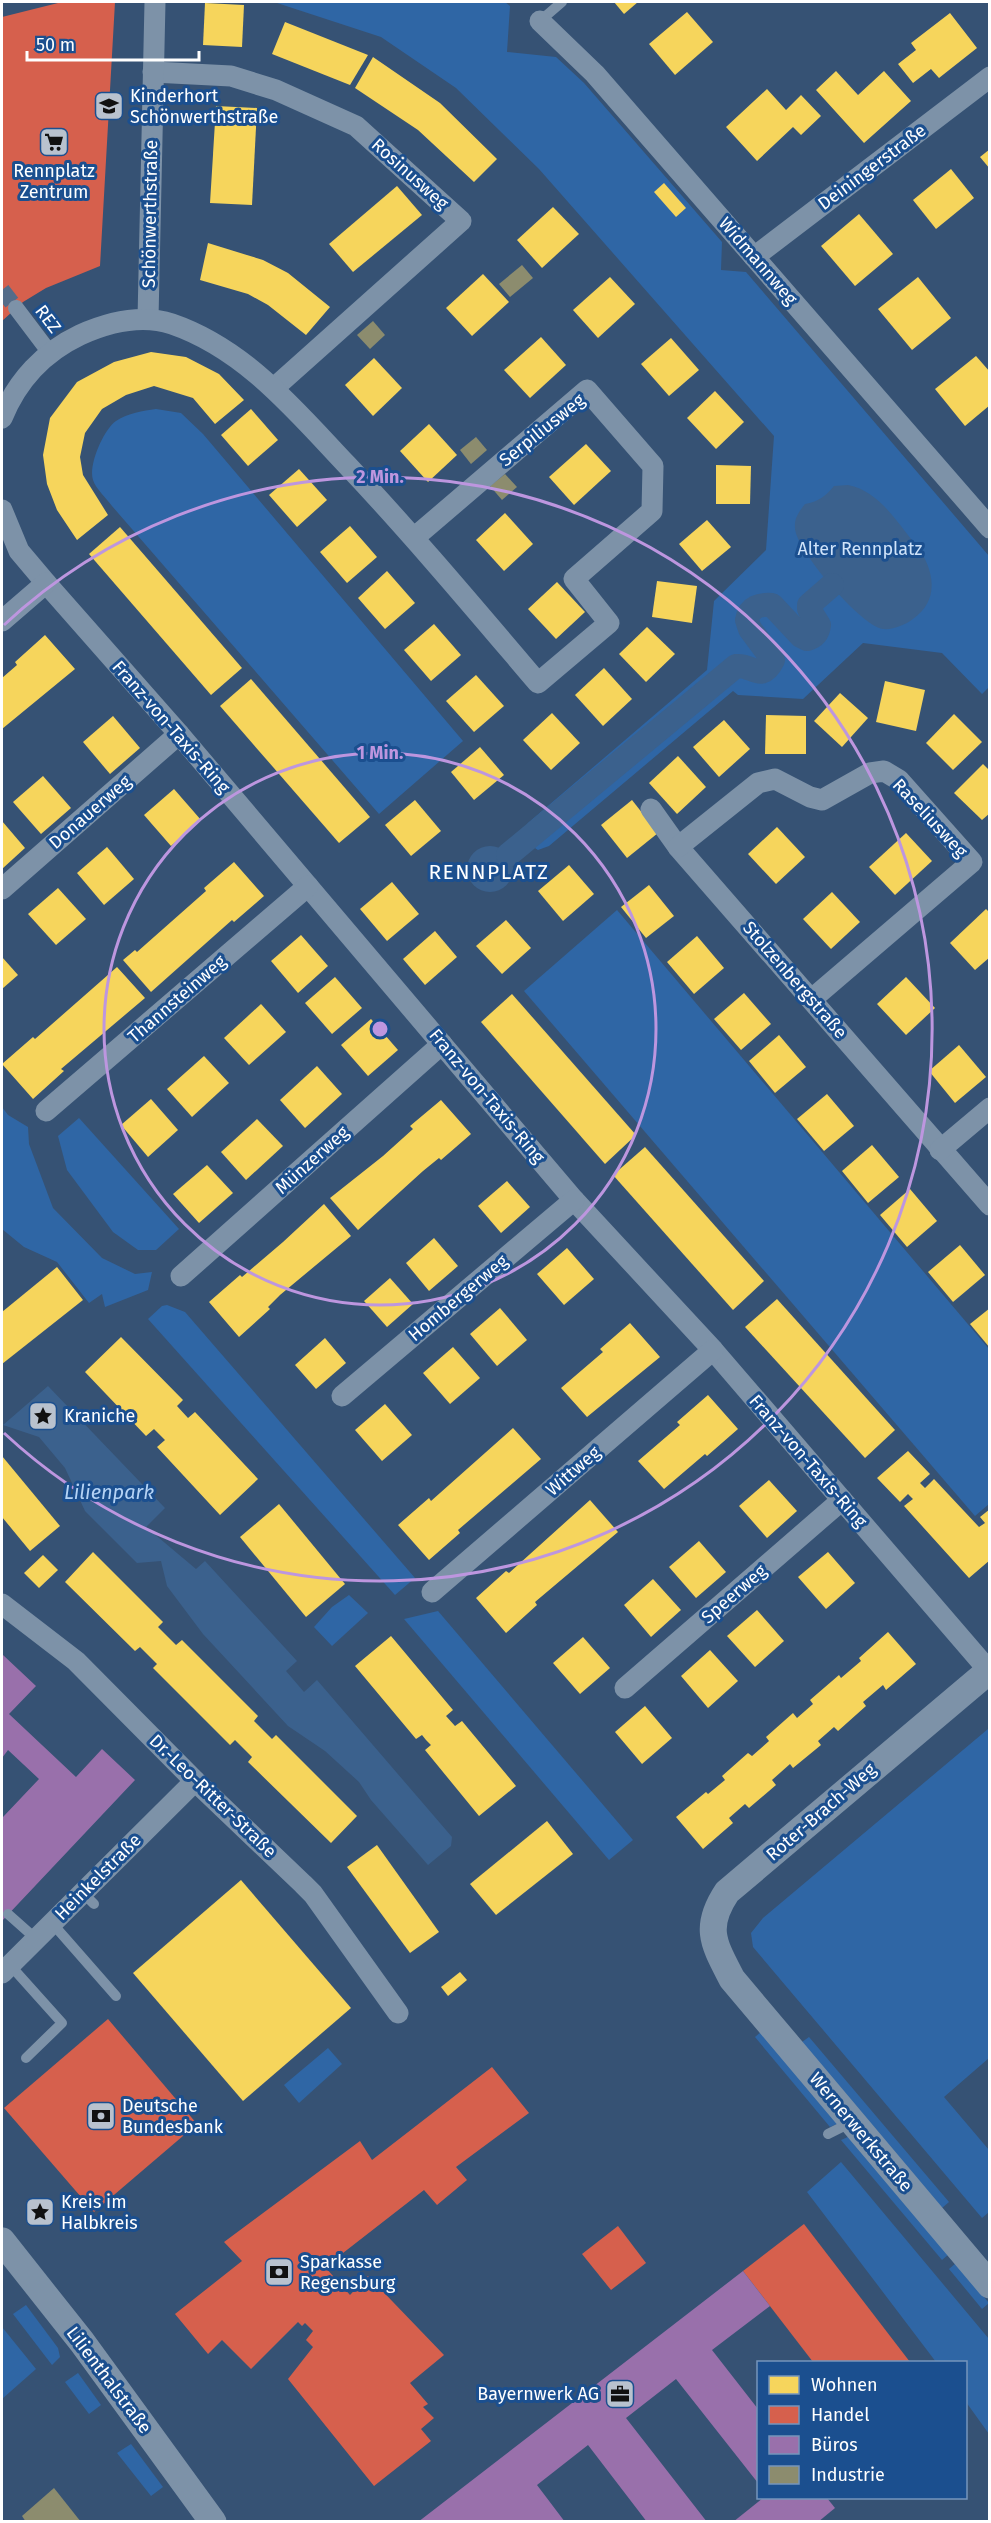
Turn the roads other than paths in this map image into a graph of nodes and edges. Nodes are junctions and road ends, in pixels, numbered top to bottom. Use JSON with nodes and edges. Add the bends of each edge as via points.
{"nodes":[{"id":1,"x":154,"y":2,"type":"edge"},
{"id":2,"x":562,"y":2,"type":"edge"},
{"id":3,"x":540,"y":21,"type":"joint"},
{"id":4,"x":153,"y":72,"type":"junction"},
{"id":5,"x":990,"y":77,"type":"edge"},
{"id":6,"x":754,"y":257,"type":"junction"},
{"id":7,"x":16,"y":308,"type":"tunnel mouth"},
{"id":8,"x":148,"y":319,"type":"junction"},
{"id":9,"x":50,"y":353,"type":"junction"},
{"id":10,"x":274,"y":388,"type":"junction"},
{"id":11,"x":2,"y":418,"type":"edge"},
{"id":12,"x":2,"y":510,"type":"edge"},
{"id":13,"x":990,"y":528,"type":"edge"},
{"id":14,"x":415,"y":537,"type":"junction"},
{"id":15,"x":46,"y":583,"type":"junction"},
{"id":16,"x":2,"y":621,"type":"edge"},
{"id":17,"x":179,"y":734,"type":"junction"},
{"id":18,"x":651,"y":809,"type":"dead end"},
{"id":19,"x":678,"y":847,"type":"junction"},
{"id":20,"x":309,"y":886,"type":"junction"},
{"id":21,"x":2,"y":889,"type":"edge"},
{"id":22,"x":812,"y":999,"type":"junction"},
{"id":23,"x":442,"y":1044,"type":"junction"},
{"id":24,"x":990,"y":1108,"type":"edge"},
{"id":25,"x":46,"y":1111,"type":"dead end"},
{"id":26,"x":940,"y":1150,"type":"junction"},
{"id":27,"x":574,"y":1200,"type":"junction"},
{"id":28,"x":990,"y":1205,"type":"edge"},
{"id":29,"x":181,"y":1276,"type":"dead end"},
{"id":30,"x":713,"y":1350,"type":"junction"},
{"id":31,"x":342,"y":1396,"type":"dead end"},
{"id":32,"x":843,"y":1500,"type":"junction"},
{"id":33,"x":432,"y":1592,"type":"dead end"},
{"id":34,"x":2,"y":1604,"type":"edge"},
{"id":35,"x":989,"y":1671,"type":"edge"},
{"id":36,"x":625,"y":1688,"type":"dead end"},
{"id":37,"x":195,"y":1781,"type":"junction"},
{"id":38,"x":8,"y":1914,"type":"dead end"},
{"id":39,"x":52,"y":1923,"type":"junction"},
{"id":40,"x":35,"y":1938,"type":"junction"},
{"id":41,"x":6,"y":1969,"type":"edge"},
{"id":42,"x":732,"y":1979,"type":"joint"},
{"id":43,"x":116,"y":1996,"type":"dead end"},
{"id":44,"x":398,"y":2013,"type":"dead end"},
{"id":45,"x":26,"y":2058,"type":"dead end"},
{"id":46,"x":853,"y":2122,"type":"junction"},
{"id":47,"x":828,"y":2134,"type":"dead end"},
{"id":48,"x":2,"y":2241,"type":"edge"},
{"id":49,"x":990,"y":2285,"type":"edge"},
{"id":50,"x":213,"y":2522,"type":"edge"}],
"edges":[{"from":1,"to":4,"type":"street","name":"Schönwerthstraße"},
{"from":2,"to":3,"type":"lane","name":"Widmannweg"},
{"from":3,"to":6,"type":"street","name":"Widmannweg","via":[[595,74]]},
{"from":4,"to":8,"type":"street","name":"Schönwerthstraße"},
{"from":4,"to":10,"type":"street","name":"Rosinusweg","via":[[231,76],[276,90],[356,126],[461,221]]},
{"from":5,"to":6,"type":"street","name":"Deiningerstraße"},
{"from":6,"to":13,"type":"street","name":"Widmannweg"},
{"from":7,"to":9,"type":"street","name":"REZ"},
{"from":8,"to":9,"type":"street","via":[[119,321],[89,331]]},
{"from":8,"to":10,"type":"street","via":[[207,338]]},
{"from":9,"to":11,"type":"street","via":[[24,378]]},
{"from":10,"to":14,"type":"street"},
{"from":12,"to":15,"type":"street","name":"Franz-von-Taxis-Ring","via":[[20,551]]},
{"from":14,"to":14,"type":"street","name":"Serpiliusweg","via":[[587,390],[653,466],[652,511],[574,579],[609,622],[538,683]]},
{"from":15,"to":16,"type":"street"},
{"from":15,"to":17,"type":"street","name":"Franz-von-Taxis-Ring"},
{"from":17,"to":20,"type":"street","name":"Franz-von-Taxis-Ring"},
{"from":17,"to":21,"type":"street","name":"Donauerweg"},
{"from":18,"to":19,"type":"street","name":"Stolzenbergstraße"},
{"from":19,"to":22,"type":"street","name":"Stolzenbergstraße"},
{"from":19,"to":22,"type":"street","name":"Raseliusweg","via":[[758,783],[775,779],[822,800],[870,773],[884,771],[899,780],[972,862]]},
{"from":20,"to":23,"type":"street","name":"Franz-von-Taxis-Ring"},
{"from":20,"to":25,"type":"street","name":"Thannsteinweg"},
{"from":22,"to":26,"type":"street","name":"Stolzenbergstraße"},
{"from":23,"to":27,"type":"street","name":"Franz-von-Taxis-Ring"},
{"from":23,"to":29,"type":"street","name":"Münzerweg"},
{"from":24,"to":26,"type":"street"},
{"from":26,"to":28,"type":"street","name":"Stolzenbergstraße"},
{"from":27,"to":30,"type":"street","name":"Franz-von-Taxis-Ring"},
{"from":27,"to":31,"type":"street","name":"Hombergerweg"},
{"from":30,"to":32,"type":"street","name":"Franz-von-Taxis-Ring"},
{"from":30,"to":33,"type":"street","name":"Wittweg"},
{"from":32,"to":35,"type":"street","name":"Franz-von-Taxis-Ring"},
{"from":32,"to":36,"type":"street","name":"Speerweg"},
{"from":34,"to":37,"type":"street","name":"Dr.-Leo-Ritter-Straße","via":[[76,1661]]},
{"from":35,"to":42,"type":"street","name":"Roter-Brach-Weg","via":[[728,1892],[715,1910],[712,1930]]},
{"from":37,"to":39,"type":"street","name":"Heinkelstraße","via":[[88,1898]]},
{"from":37,"to":44,"type":"street","name":"Dr.-Leo-Ritter-Straße","via":[[313,1894]]},
{"from":38,"to":40,"type":"lane"},
{"from":39,"to":40,"type":"street","name":"Heinkelstraße"},
{"from":39,"to":43,"type":"lane"},
{"from":40,"to":41,"type":"street","name":"Heinkelstraße"},
{"from":41,"to":45,"type":"lane","via":[[62,2022]]},
{"from":42,"to":46,"type":"street","name":"Wernerwerkstraße"},
{"from":46,"to":47,"type":"lane"},
{"from":46,"to":49,"type":"street","name":"Wernerwerkstraße"},
{"from":48,"to":50,"type":"street","name":"Lilienthalstraße","via":[[82,2342]]}]}
